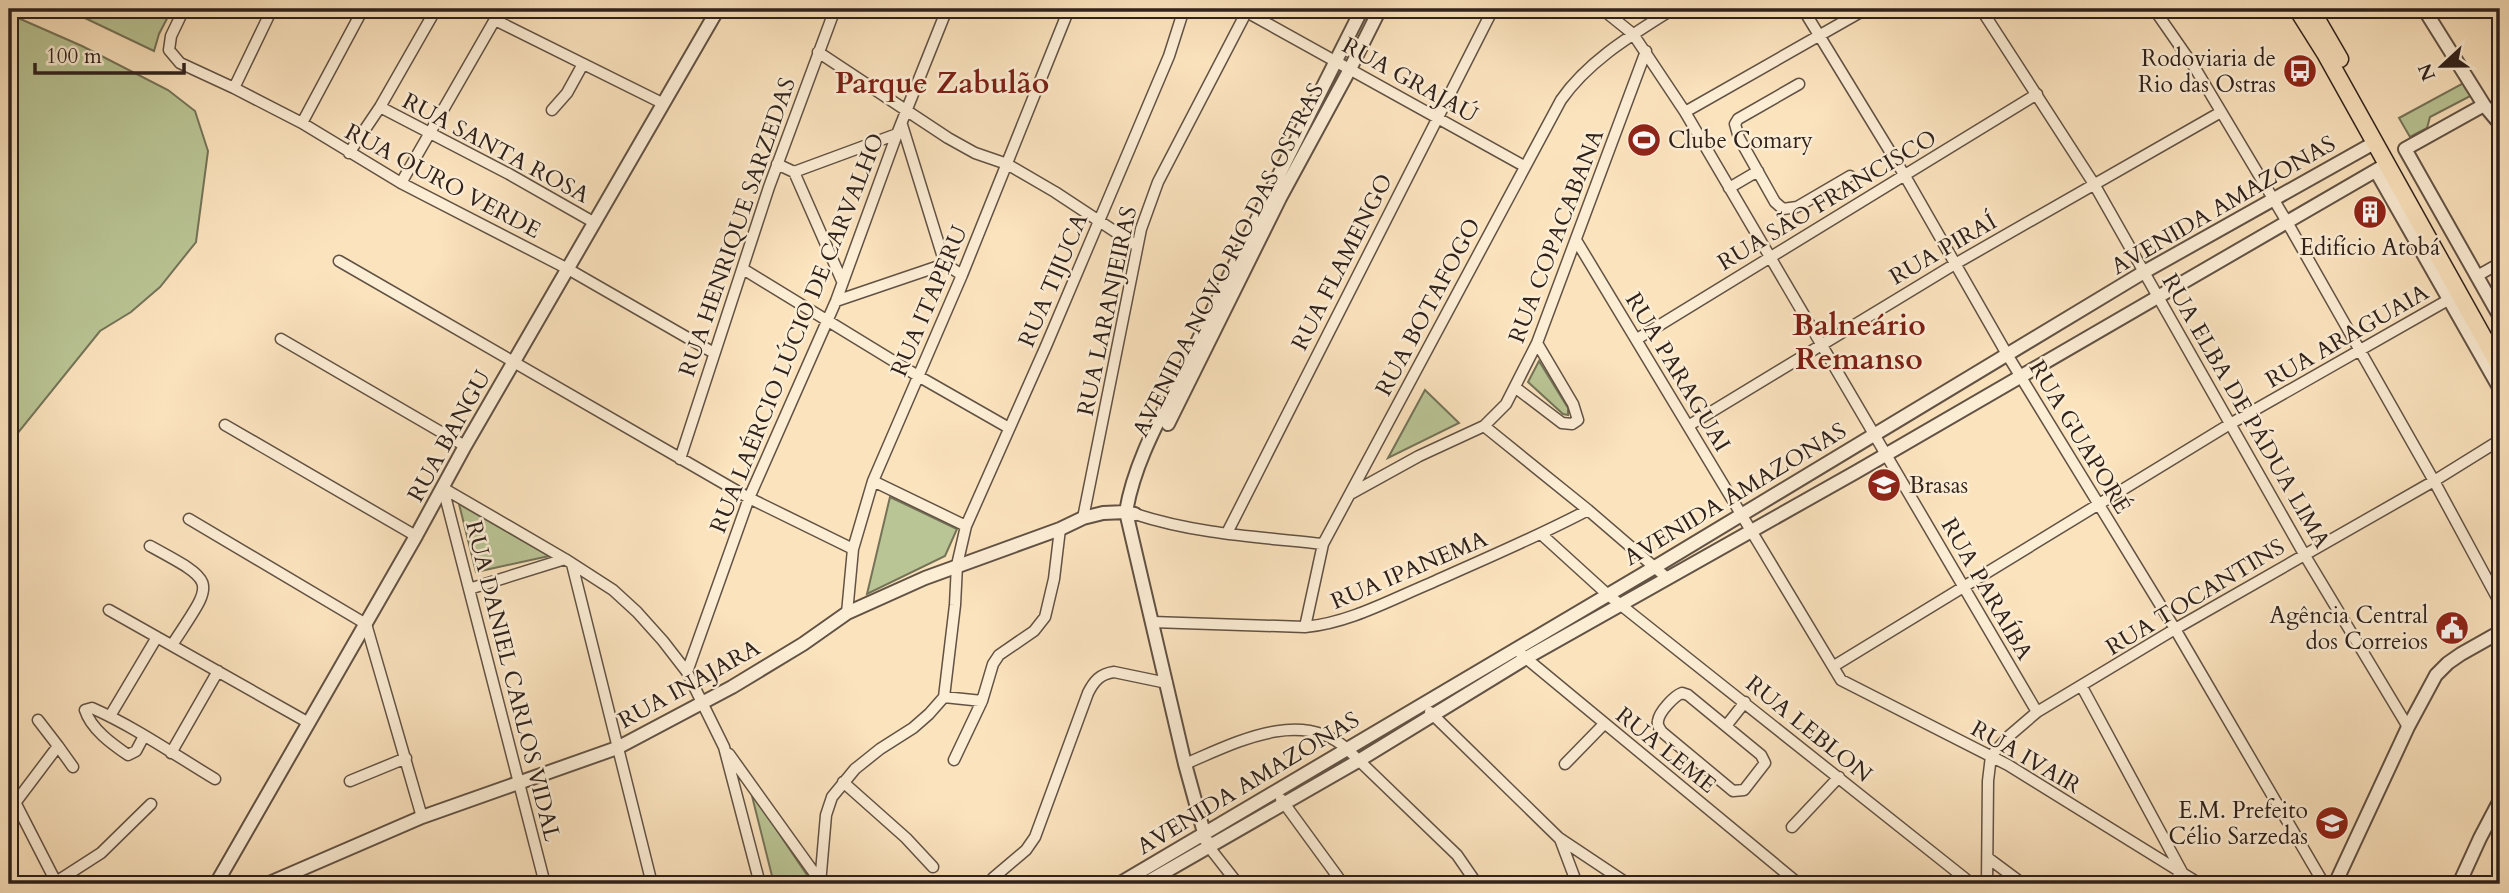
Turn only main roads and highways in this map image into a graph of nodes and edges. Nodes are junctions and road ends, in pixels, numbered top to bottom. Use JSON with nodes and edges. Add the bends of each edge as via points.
{"nodes":[{"id":1,"x":2297,"y":9,"type":"edge"},
{"id":2,"x":2311,"y":9,"type":"edge"},
{"id":3,"x":2500,"y":346,"type":"edge"},
{"id":4,"x":2500,"y":367,"type":"edge"}],
"edges":[{"from":1,"to":4,"type":"highway","via":[[2374,143],[2381,168]]},
{"from":2,"to":3,"type":"highway"}]}
